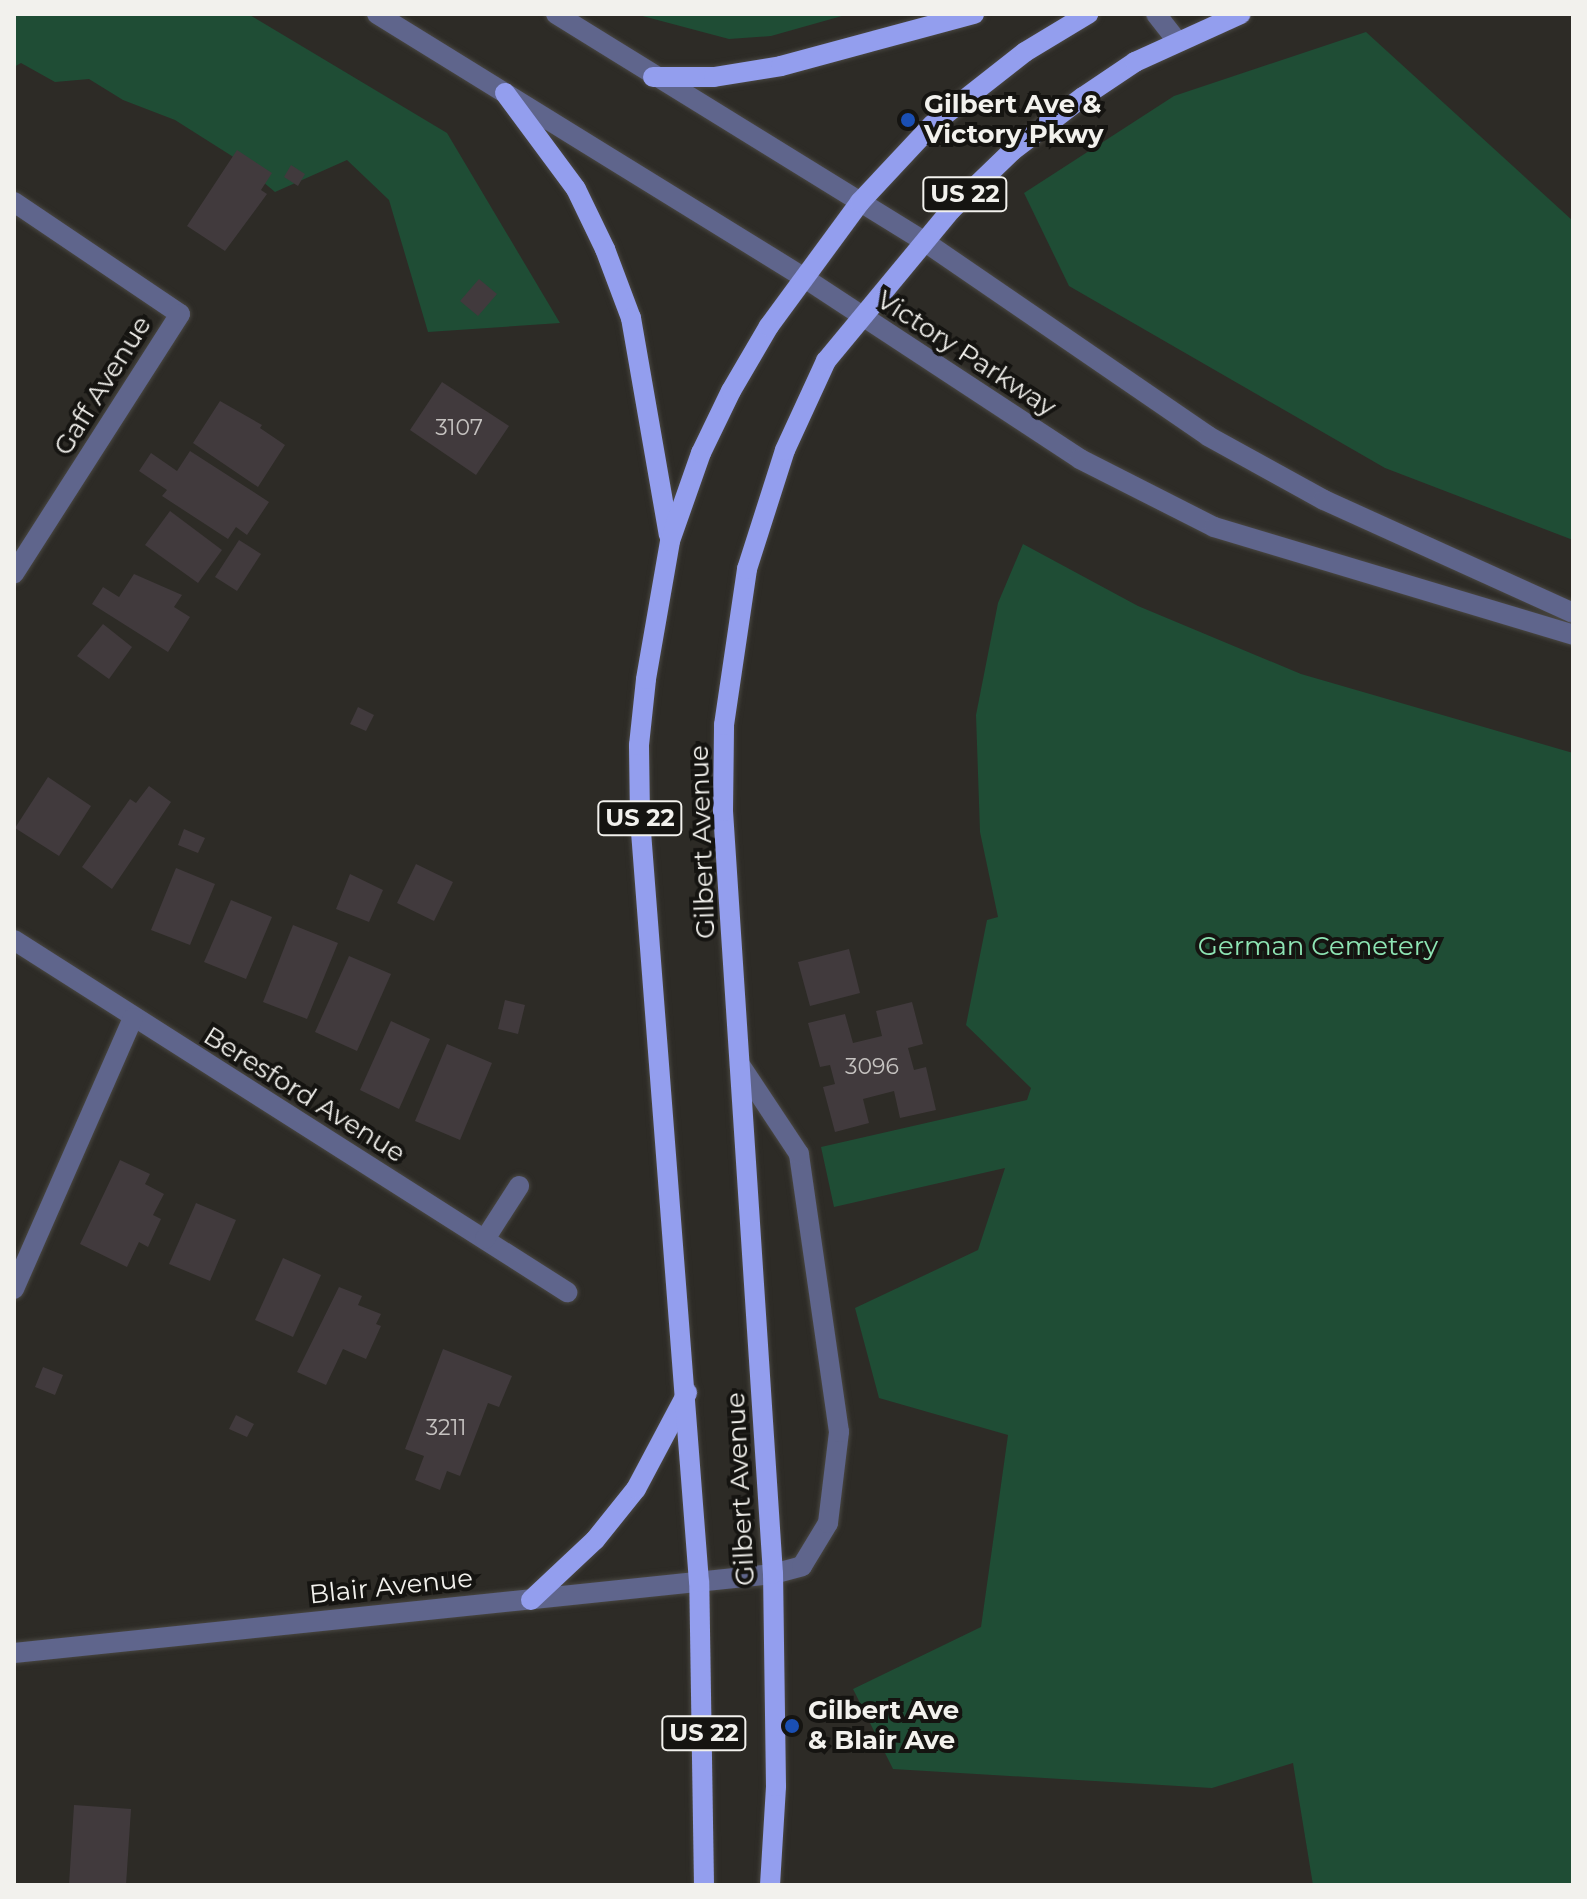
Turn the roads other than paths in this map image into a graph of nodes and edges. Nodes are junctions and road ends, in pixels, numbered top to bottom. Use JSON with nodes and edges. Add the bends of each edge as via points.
{"nodes":[{"id":1,"x":377,"y":14,"type":"edge"},
{"id":2,"x":556,"y":14,"type":"edge"},
{"id":3,"x":1088,"y":14,"type":"edge"},
{"id":4,"x":1156,"y":14,"type":"edge"},
{"id":5,"x":1241,"y":14,"type":"edge"},
{"id":6,"x":964,"y":15,"type":"edge"},
{"id":7,"x":1177,"y":41,"type":"junction"},
{"id":8,"x":653,"y":77,"type":"junction"},
{"id":9,"x":505,"y":93,"type":"junction"},
{"id":10,"x":14,"y":202,"type":"edge"},
{"id":11,"x":860,"y":202,"type":"junction"},
{"id":12,"x":925,"y":242,"type":"junction"},
{"id":13,"x":803,"y":277,"type":"junction"},
{"id":14,"x":862,"y":318,"type":"junction"},
{"id":15,"x":670,"y":541,"type":"junction"},
{"id":16,"x":14,"y":574,"type":"edge"},
{"id":17,"x":1573,"y":613,"type":"edge"},
{"id":18,"x":1573,"y":635,"type":"edge"},
{"id":19,"x":14,"y":940,"type":"edge"},
{"id":20,"x":133,"y":1018,"type":"junction"},
{"id":21,"x":740,"y":1065,"type":"junction"},
{"id":22,"x":519,"y":1186,"type":"dead end"},
{"id":23,"x":485,"y":1239,"type":"junction"},
{"id":24,"x":14,"y":1289,"type":"edge"},
{"id":25,"x":567,"y":1292,"type":"dead end"},
{"id":26,"x":687,"y":1393,"type":"junction"},
{"id":27,"x":773,"y":1574,"type":"junction"},
{"id":28,"x":699,"y":1582,"type":"junction"},
{"id":29,"x":531,"y":1600,"type":"junction"},
{"id":30,"x":14,"y":1653,"type":"edge"},
{"id":31,"x":704,"y":1885,"type":"edge"},
{"id":32,"x":770,"y":1885,"type":"edge"}],
"edges":[{"from":1,"to":9,"type":"street","name":"Victory Parkway"},
{"from":2,"to":8,"type":"street"},
{"from":3,"to":11,"type":"main road","name":"Gilbert Avenue","number":"US 22","via":[[1025,52],[932,125]]},
{"from":4,"to":7,"type":"street"},
{"from":5,"to":7,"type":"main road","name":"Gilbert Avenue","number":"US 22"},
{"from":6,"to":8,"type":"main road","via":[[781,66],[714,77]]},
{"from":7,"to":12,"type":"main road","name":"Gilbert Avenue","number":"US 22","via":[[1135,62],[1012,151],[973,186]]},
{"from":8,"to":11,"type":"street"},
{"from":9,"to":13,"type":"street","name":"Victory Parkway"},
{"from":9,"to":15,"type":"main road","via":[[576,189],[631,318]]},
{"from":10,"to":16,"type":"street","name":"Gaff Avenue","via":[[180,314]]},
{"from":11,"to":12,"type":"street"},
{"from":11,"to":13,"type":"main road","name":"Gilbert Avenue","number":"US 22"},
{"from":12,"to":14,"type":"main road","name":"Gilbert Avenue","number":"US 22"},
{"from":12,"to":17,"type":"street","via":[[1208,436],[1324,500]]},
{"from":13,"to":14,"type":"street","name":"Victory Parkway"},
{"from":13,"to":15,"type":"main road","name":"Gilbert Avenue","number":"US 22","via":[[731,391],[701,453]]},
{"from":14,"to":18,"type":"street","name":"Victory Parkway","via":[[1080,459],[1214,527]]},
{"from":14,"to":21,"type":"main road","name":"Gilbert Avenue","number":"US 22","via":[[826,361],[785,450],[747,569],[732,645],[723,811]]},
{"from":15,"to":26,"type":"main road","name":"Gilbert Avenue","number":"US 22","via":[[646,679],[639,745],[640,818]]},
{"from":19,"to":20,"type":"street","name":"Beresford Avenue"},
{"from":20,"to":23,"type":"street","name":"Beresford Avenue"},
{"from":20,"to":24,"type":"street"},
{"from":21,"to":27,"type":"main road","name":"Gilbert Avenue","number":"US 22"},
{"from":21,"to":27,"type":"street","name":"Blair Avenue","via":[[799,1154],[839,1432],[828,1523],[802,1566]]},
{"from":22,"to":23,"type":"street"},
{"from":23,"to":25,"type":"street","name":"Beresford Avenue"},
{"from":26,"to":28,"type":"main road","name":"Gilbert Avenue","number":"US 22"},
{"from":26,"to":29,"type":"main road","via":[[636,1489],[595,1540]]},
{"from":27,"to":28,"type":"street","name":"Blair Avenue"},
{"from":27,"to":32,"type":"main road","name":"Gilbert Avenue","number":"US 22","via":[[776,1786]]},
{"from":28,"to":29,"type":"street","name":"Blair Avenue"},
{"from":28,"to":31,"type":"main road","name":"Gilbert Avenue","number":"US 22"},
{"from":29,"to":30,"type":"street","name":"Blair Avenue"}]}
